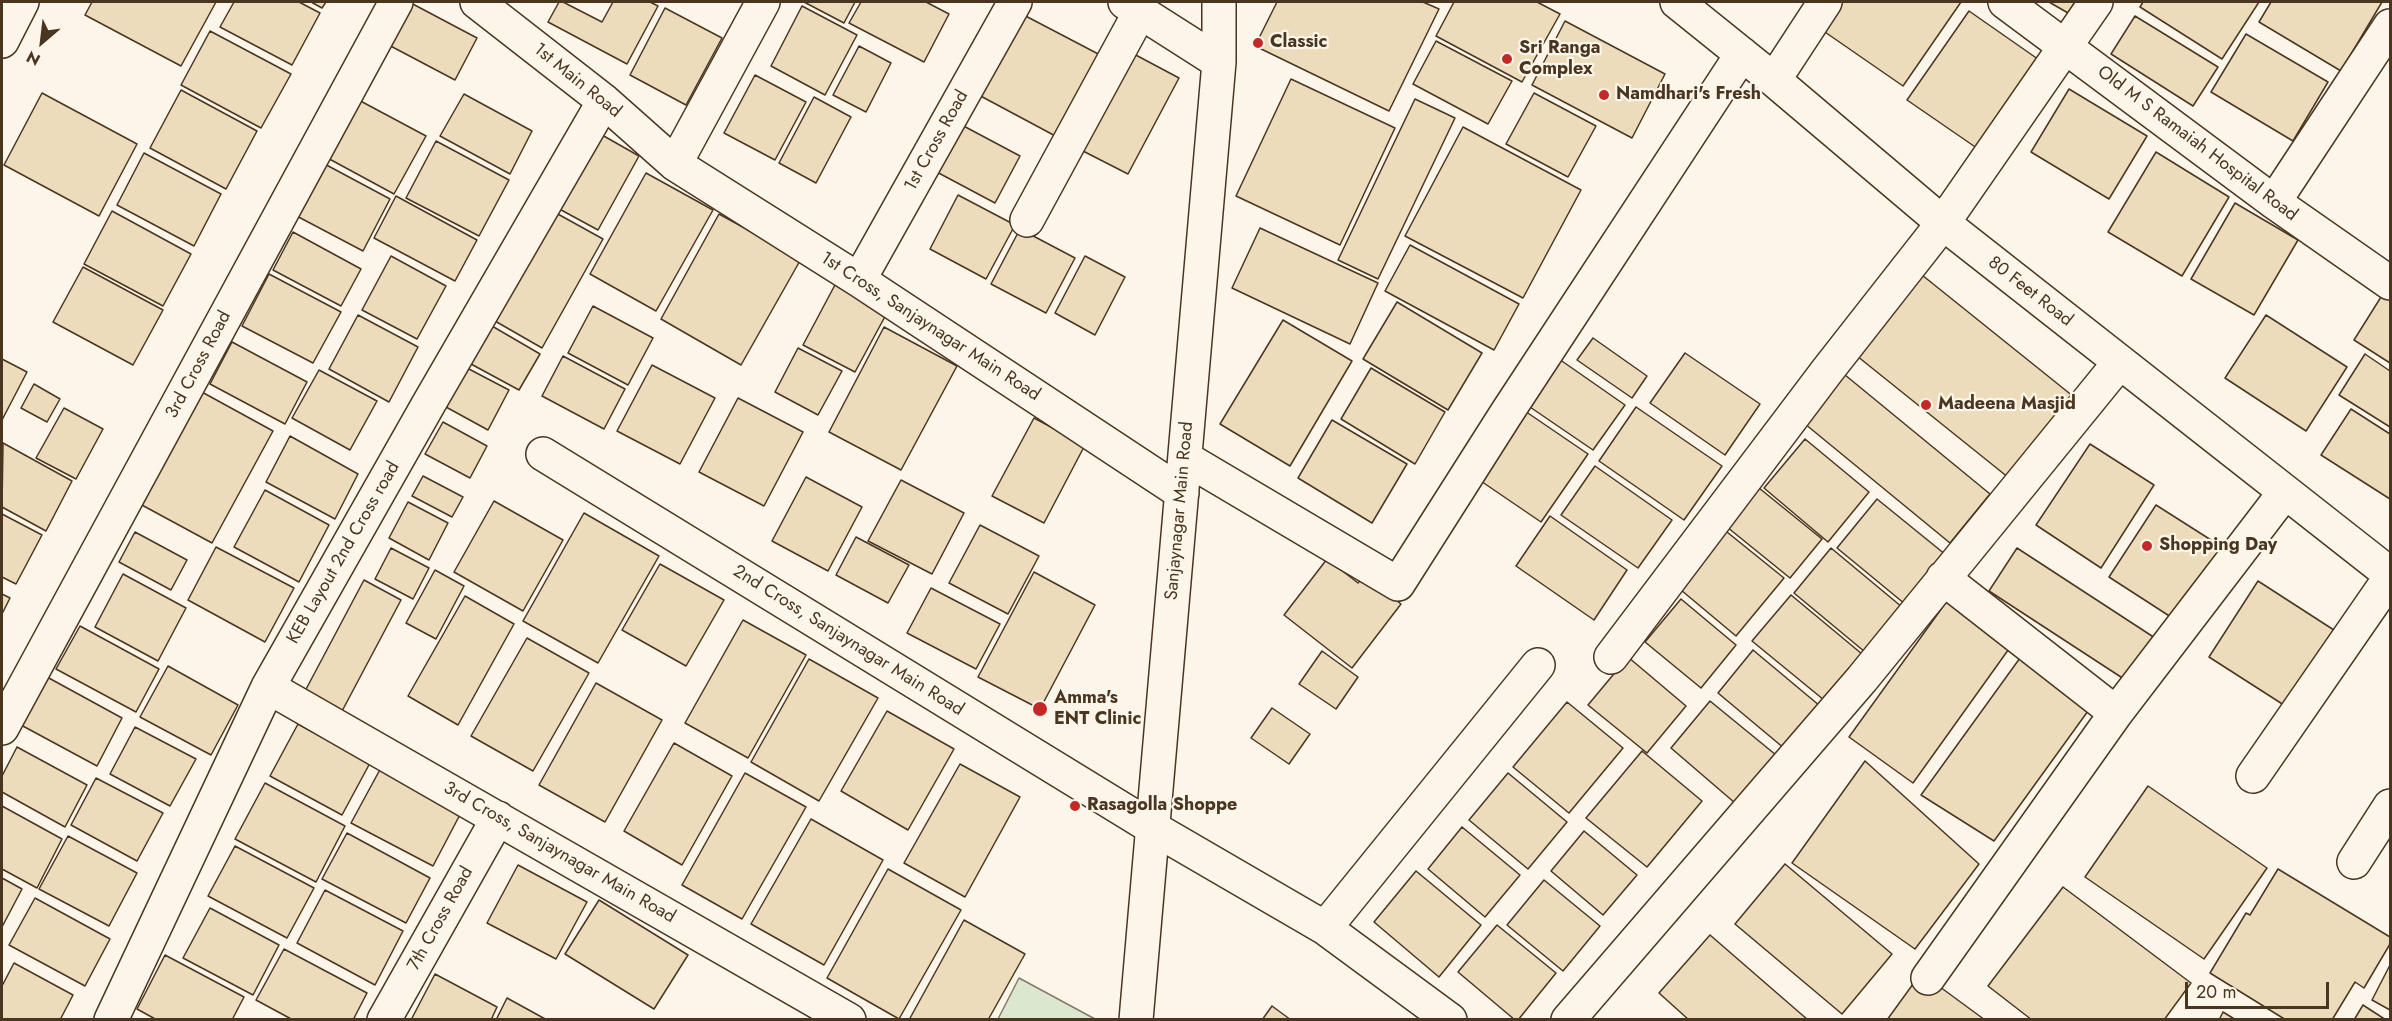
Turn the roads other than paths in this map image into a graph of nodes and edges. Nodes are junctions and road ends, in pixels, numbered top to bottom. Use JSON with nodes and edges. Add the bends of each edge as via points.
{"nodes":[{"id":1,"x":22,"y":2,"type":"edge"},
{"id":2,"x":396,"y":2,"type":"edge"},
{"id":3,"x":479,"y":2,"type":"edge"},
{"id":4,"x":763,"y":2,"type":"edge"},
{"id":5,"x":1015,"y":2,"type":"edge"},
{"id":6,"x":1219,"y":2,"type":"edge"},
{"id":7,"x":1677,"y":2,"type":"edge"},
{"id":8,"x":1826,"y":2,"type":"edge"},
{"id":9,"x":2006,"y":2,"type":"edge"},
{"id":10,"x":2097,"y":2,"type":"edge"},
{"id":11,"x":1132,"y":7,"type":"edge"},
{"id":12,"x":2391,"y":26,"type":"edge"},
{"id":13,"x":2,"y":41,"type":"edge"},
{"id":14,"x":2066,"y":46,"type":"junction"},
{"id":15,"x":1742,"y":54,"type":"junction"},
{"id":16,"x":1219,"y":62,"type":"junction"},
{"id":17,"x":1774,"y":80,"type":"junction"},
{"id":18,"x":604,"y":101,"type":"junction"},
{"id":19,"x":675,"y":164,"type":"junction"},
{"id":20,"x":2274,"y":202,"type":"junction"},
{"id":21,"x":1027,"y":220,"type":"dead end"},
{"id":22,"x":1943,"y":223,"type":"junction"},
{"id":23,"x":859,"y":279,"type":"junction"},
{"id":24,"x":2391,"y":283,"type":"edge"},
{"id":25,"x":2120,"y":362,"type":"junction"},
{"id":26,"x":543,"y":454,"type":"dead end"},
{"id":27,"x":1185,"y":458,"type":"junction"},
{"id":28,"x":2285,"y":492,"type":"junction"},
{"id":29,"x":1182,"y":493,"type":"junction"},
{"id":30,"x":2391,"y":576,"type":"edge"},
{"id":31,"x":1943,"y":578,"type":"junction"},
{"id":32,"x":1611,"y":657,"type":"dead end"},
{"id":33,"x":1538,"y":665,"type":"dead end"},
{"id":34,"x":268,"y":687,"type":"junction"},
{"id":35,"x":2116,"y":713,"type":"junction"},
{"id":36,"x":2,"y":728,"type":"edge"},
{"id":37,"x":2253,"y":776,"type":"dead end"},
{"id":38,"x":2391,"y":806,"type":"edge"},
{"id":39,"x":498,"y":818,"type":"junction"},
{"id":40,"x":1153,"y":828,"type":"junction"},
{"id":41,"x":2354,"y":862,"type":"dead end"},
{"id":42,"x":1325,"y":928,"type":"junction"},
{"id":43,"x":1928,"y":978,"type":"dead end"},
{"id":44,"x":813,"y":1010,"type":"edge"},
{"id":45,"x":111,"y":1020,"type":"edge"},
{"id":46,"x":384,"y":1020,"type":"edge"},
{"id":47,"x":849,"y":1020,"type":"edge"},
{"id":48,"x":1136,"y":1020,"type":"edge"},
{"id":49,"x":1450,"y":1020,"type":"edge"},
{"id":50,"x":1568,"y":1020,"type":"edge"}],
"edges":[{"from":1,"to":13,"type":"street"},
{"from":2,"to":36,"type":"street","name":"3rd Cross Road"},
{"from":3,"to":18,"type":"street","name":"1st Main Road"},
{"from":4,"to":19,"type":"street"},
{"from":5,"to":23,"type":"street","name":"1st Cross Road"},
{"from":6,"to":16,"type":"street","name":"Sanjaynagar Main Road"},
{"from":7,"to":15,"type":"street","name":"80 Feet Road"},
{"from":8,"to":17,"type":"street"},
{"from":9,"to":14,"type":"street","name":"Old M S Ramaiah Hospital Road"},
{"from":10,"to":14,"type":"street"},
{"from":11,"to":16,"type":"street"},
{"from":11,"to":21,"type":"street"},
{"from":12,"to":20,"type":"street"},
{"from":14,"to":20,"type":"street","name":"Old M S Ramaiah Hospital Road"},
{"from":14,"to":22,"type":"street"},
{"from":15,"to":17,"type":"street","name":"80 Feet Road"},
{"from":15,"to":27,"type":"street","via":[[1398,584]]},
{"from":16,"to":27,"type":"street","name":"Sanjaynagar Main Road"},
{"from":17,"to":22,"type":"street","name":"80 Feet Road"},
{"from":18,"to":19,"type":"street","name":"1st Main Road"},
{"from":18,"to":34,"type":"street","name":"KEB Layout 2nd Cross road"},
{"from":19,"to":23,"type":"street","name":"1st Cross, Sanjaynagar Main Road"},
{"from":20,"to":24,"type":"street","name":"Old M S Ramaiah Hospital Road"},
{"from":22,"to":25,"type":"street","name":"80 Feet Road"},
{"from":22,"to":32,"type":"street"},
{"from":23,"to":29,"type":"street","name":"1st Cross, Sanjaynagar Main Road"},
{"from":25,"to":28,"type":"street","name":"80 Feet Road"},
{"from":25,"to":31,"type":"street"},
{"from":26,"to":40,"type":"street","name":"2nd Cross, Sanjaynagar Main Road"},
{"from":27,"to":29,"type":"street","name":"Sanjaynagar Main Road"},
{"from":28,"to":30,"type":"street","name":"80 Feet Road"},
{"from":28,"to":35,"type":"street"},
{"from":29,"to":40,"type":"street","name":"Sanjaynagar Main Road"},
{"from":30,"to":37,"type":"street"},
{"from":31,"to":35,"type":"street"},
{"from":31,"to":50,"type":"street","via":[[1862,680]]},
{"from":33,"to":42,"type":"street"},
{"from":34,"to":39,"type":"street","name":"3rd Cross, Sanjaynagar Main Road"},
{"from":34,"to":45,"type":"street","name":"KEB Layout 2nd Cross road"},
{"from":35,"to":43,"type":"street"},
{"from":38,"to":41,"type":"street"},
{"from":39,"to":44,"type":"street","name":"3rd Cross, Sanjaynagar Main Road"},
{"from":39,"to":46,"type":"street","name":"7th Cross Road"},
{"from":40,"to":42,"type":"street","name":"2nd Cross, Sanjaynagar Main Road"},
{"from":40,"to":48,"type":"street","name":"Sanjaynagar Main Road"},
{"from":42,"to":49,"type":"street","name":"2nd Cross, Sanjaynagar Main Road"},
{"from":44,"to":47,"type":"street","name":"3rd Cross, Sanjaynagar Main Road"}]}
